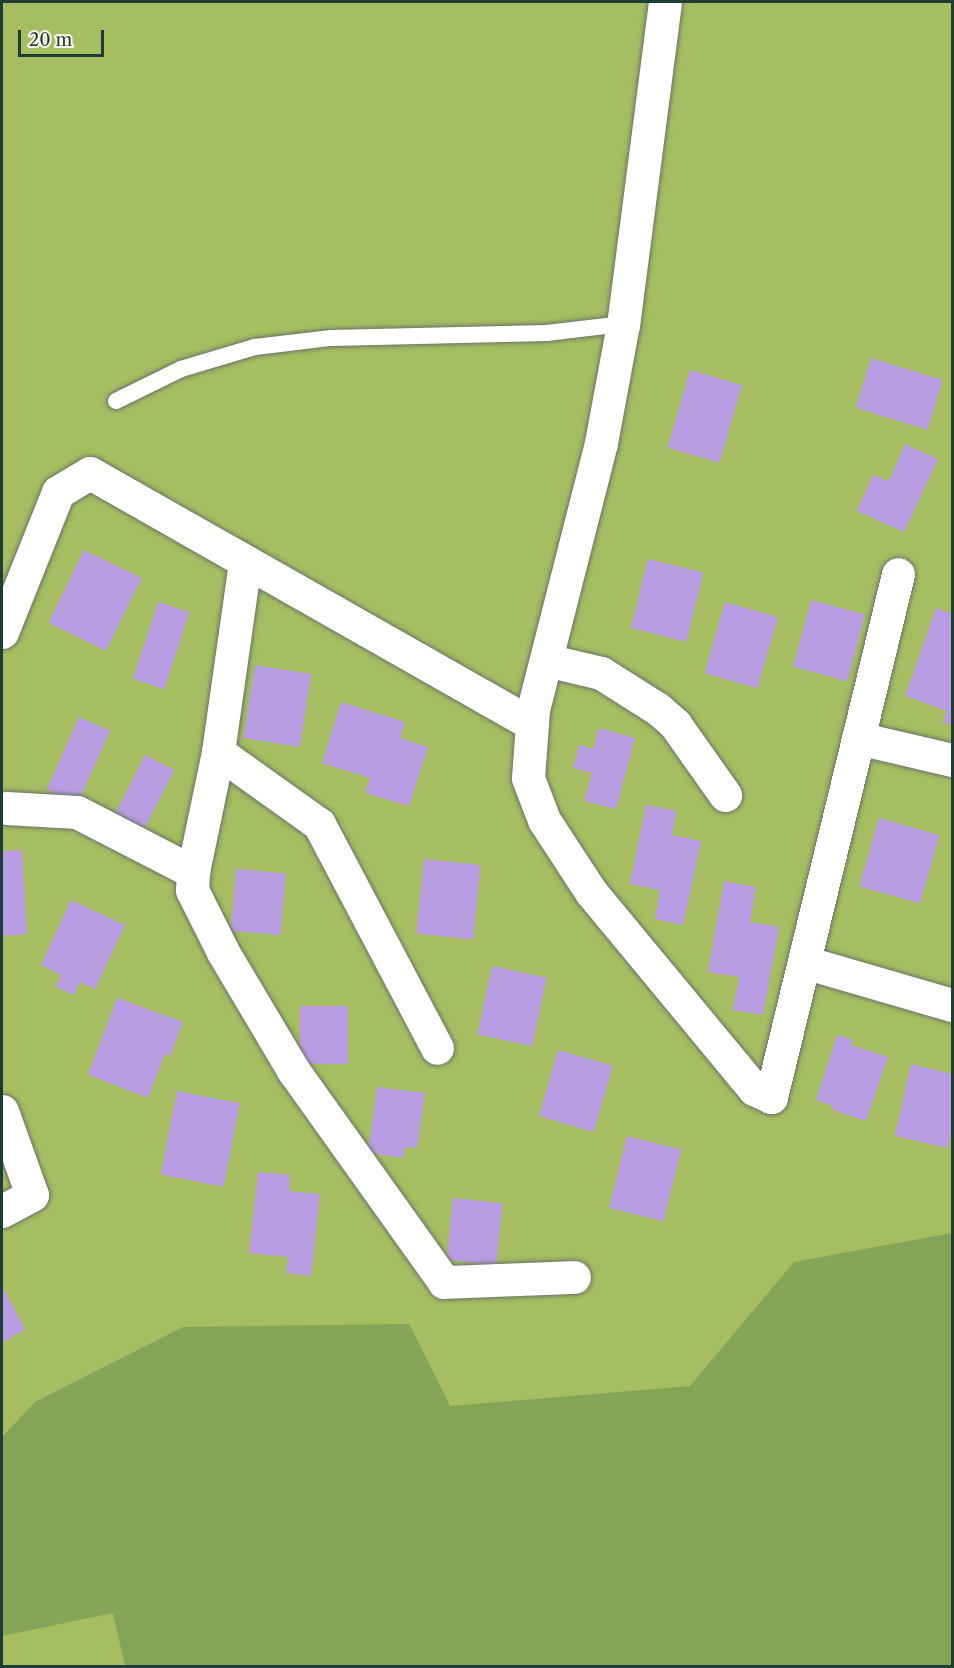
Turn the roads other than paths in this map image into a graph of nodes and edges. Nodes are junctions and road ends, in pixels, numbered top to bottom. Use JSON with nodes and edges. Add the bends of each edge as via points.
{"nodes":[{"id":1,"x":665,"y":2,"type":"edge"},
{"id":2,"x":623,"y":324,"type":"junction"},
{"id":3,"x":116,"y":401,"type":"dead end"},
{"id":4,"x":245,"y":562,"type":"junction"},
{"id":5,"x":898,"y":574,"type":"dead end"},
{"id":6,"x":2,"y":632,"type":"edge"},
{"id":7,"x":546,"y":660,"type":"junction"},
{"id":8,"x":532,"y":724,"type":"junction"},
{"id":9,"x":858,"y":738,"type":"junction"},
{"id":10,"x":218,"y":752,"type":"junction"},
{"id":11,"x":952,"y":760,"type":"edge"},
{"id":12,"x":724,"y":795,"type":"dead end"},
{"id":13,"x":6,"y":808,"type":"dead end"},
{"id":14,"x":193,"y":872,"type":"junction"},
{"id":15,"x":804,"y":962,"type":"junction"},
{"id":16,"x":952,"y":1005,"type":"edge"},
{"id":17,"x":437,"y":1048,"type":"dead end"},
{"id":18,"x":2,"y":1111,"type":"edge"},
{"id":19,"x":2,"y":1212,"type":"edge"},
{"id":20,"x":574,"y":1277,"type":"dead end"}],
"edges":[{"from":1,"to":2,"type":"street"},
{"from":2,"to":3,"type":"lane","via":[[547,333],[331,338],[255,347],[181,369]]},
{"from":2,"to":7,"type":"street","via":[[601,443]]},
{"from":4,"to":6,"type":"street","via":[[90,473],[58,492]]},
{"from":4,"to":8,"type":"street"},
{"from":4,"to":10,"type":"street"},
{"from":5,"to":9,"type":"street"},
{"from":7,"to":8,"type":"street"},
{"from":7,"to":12,"type":"street","via":[[601,673],[658,709],[675,724]]},
{"from":8,"to":15,"type":"street","via":[[528,778],[544,820],[598,901],[754,1089],[771,1096]]},
{"from":9,"to":11,"type":"street"},
{"from":9,"to":15,"type":"street"},
{"from":10,"to":14,"type":"street"},
{"from":10,"to":17,"type":"street","via":[[319,824]]},
{"from":13,"to":14,"type":"street","via":[[77,812]]},
{"from":14,"to":20,"type":"street","via":[[192,890],[218,942],[293,1070],[444,1282]]},
{"from":15,"to":16,"type":"street"},
{"from":18,"to":19,"type":"street","via":[[32,1195]]}]}
